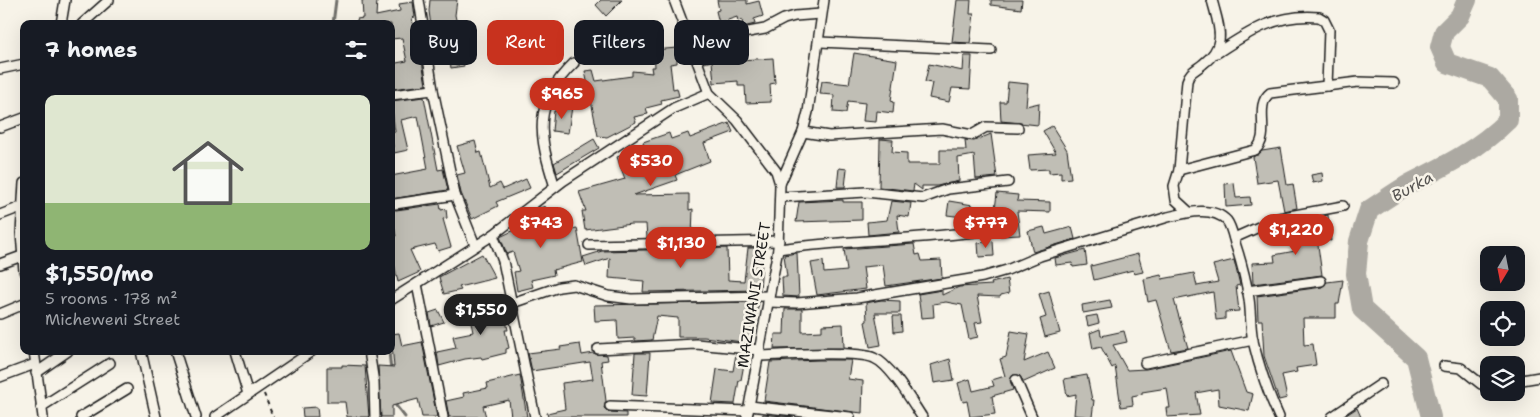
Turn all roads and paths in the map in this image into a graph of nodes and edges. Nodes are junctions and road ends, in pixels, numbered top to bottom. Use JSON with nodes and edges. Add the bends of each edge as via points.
{"nodes":[{"id":1,"x":64,"y":0,"type":"edge"},
{"id":2,"x":109,"y":0,"type":"edge"},
{"id":3,"x":419,"y":0,"type":"edge"},
{"id":4,"x":674,"y":0,"type":"edge"},
{"id":5,"x":824,"y":0,"type":"edge"},
{"id":6,"x":1212,"y":0,"type":"edge"},
{"id":7,"x":821,"y":14,"type":"junction"},
{"id":8,"x":62,"y":20,"type":"edge"},
{"id":9,"x":86,"y":20,"type":"edge"},
{"id":10,"x":681,"y":20,"type":"edge"},
{"id":11,"x":749,"y":33,"type":"edge"},
{"id":12,"x":820,"y":42,"type":"junction"},
{"id":13,"x":991,"y":50,"type":"dead end"},
{"id":14,"x":1216,"y":53,"type":"junction"},
{"id":15,"x":574,"y":63,"type":"dead end"},
{"id":16,"x":20,"y":65,"type":"edge"},
{"id":17,"x":697,"y":65,"type":"edge"},
{"id":18,"x":0,"y":70,"type":"edge"},
{"id":19,"x":1394,"y":84,"type":"dead end"},
{"id":20,"x":1327,"y":86,"type":"junction"},
{"id":21,"x":433,"y":90,"type":"junction"},
{"id":22,"x":709,"y":93,"type":"junction"},
{"id":23,"x":395,"y":95,"type":"edge"},
{"id":24,"x":20,"y":120,"type":"edge"},
{"id":25,"x":0,"y":127,"type":"edge"},
{"id":26,"x":1018,"y":128,"type":"dead end"},
{"id":27,"x":803,"y":132,"type":"junction"},
{"id":28,"x":1179,"y":170,"type":"junction"},
{"id":29,"x":1008,"y":182,"type":"dead end"},
{"id":30,"x":780,"y":184,"type":"junction"},
{"id":31,"x":555,"y":187,"type":"junction"},
{"id":32,"x":456,"y":195,"type":"junction"},
{"id":33,"x":781,"y":197,"type":"junction"},
{"id":34,"x":395,"y":204,"type":"dead end"},
{"id":35,"x":1344,"y":206,"type":"dead end"},
{"id":36,"x":20,"y":207,"type":"edge"},
{"id":37,"x":1189,"y":212,"type":"junction"},
{"id":38,"x":0,"y":215,"type":"edge"},
{"id":39,"x":982,"y":231,"type":"dead end"},
{"id":40,"x":493,"y":235,"type":"junction"},
{"id":41,"x":1234,"y":238,"type":"junction"},
{"id":42,"x":589,"y":245,"type":"dead end"},
{"id":43,"x":779,"y":245,"type":"junction"},
{"id":44,"x":475,"y":246,"type":"junction"},
{"id":45,"x":20,"y":257,"type":"edge"},
{"id":46,"x":0,"y":264,"type":"edge"},
{"id":47,"x":1321,"y":281,"type":"dead end"},
{"id":48,"x":416,"y":284,"type":"junction"},
{"id":49,"x":1247,"y":291,"type":"junction"},
{"id":50,"x":395,"y":297,"type":"edge"},
{"id":51,"x":769,"y":299,"type":"junction"},
{"id":52,"x":512,"y":303,"type":"junction"},
{"id":53,"x":20,"y":306,"type":"edge"},
{"id":54,"x":0,"y":314,"type":"edge"},
{"id":55,"x":1253,"y":340,"type":"junction"},
{"id":56,"x":598,"y":349,"type":"dead end"},
{"id":57,"x":760,"y":353,"type":"junction"},
{"id":58,"x":34,"y":355,"type":"edge"},
{"id":59,"x":61,"y":355,"type":"edge"},
{"id":60,"x":142,"y":355,"type":"edge"},
{"id":61,"x":177,"y":355,"type":"edge"},
{"id":62,"x":236,"y":355,"type":"edge"},
{"id":63,"x":298,"y":355,"type":"edge"},
{"id":64,"x":369,"y":355,"type":"edge"},
{"id":65,"x":110,"y":363,"type":"dead end"},
{"id":66,"x":1145,"y":363,"type":"dead end"},
{"id":67,"x":1444,"y":366,"type":"dead end"},
{"id":68,"x":36,"y":369,"type":"junction"},
{"id":69,"x":0,"y":377,"type":"edge"},
{"id":70,"x":1540,"y":377,"type":"edge"},
{"id":71,"x":1016,"y":380,"type":"dead end"},
{"id":72,"x":1525,"y":380,"type":"edge"},
{"id":73,"x":1381,"y":384,"type":"dead end"},
{"id":74,"x":1480,"y":384,"type":"edge"},
{"id":75,"x":260,"y":385,"type":"junction"},
{"id":76,"x":127,"y":388,"type":"dead end"},
{"id":77,"x":248,"y":394,"type":"junction"},
{"id":78,"x":610,"y":406,"type":"dead end"},
{"id":79,"x":748,"y":411,"type":"edge"},
{"id":80,"x":42,"y":412,"type":"edge"},
{"id":81,"x":81,"y":417,"type":"edge"},
{"id":82,"x":156,"y":417,"type":"edge"},
{"id":83,"x":196,"y":417,"type":"edge"},
{"id":84,"x":215,"y":417,"type":"edge"},
{"id":85,"x":273,"y":417,"type":"edge"},
{"id":86,"x":375,"y":417,"type":"edge"},
{"id":87,"x":443,"y":417,"type":"edge"},
{"id":88,"x":535,"y":417,"type":"edge"},
{"id":89,"x":850,"y":417,"type":"edge"},
{"id":90,"x":922,"y":417,"type":"edge"},
{"id":91,"x":1032,"y":417,"type":"edge"},
{"id":92,"x":1279,"y":417,"type":"edge"},
{"id":93,"x":1332,"y":417,"type":"edge"}],
"edges":[{"from":1,"to":8,"type":"street"},
{"from":2,"to":9,"type":"street"},
{"from":3,"to":21,"type":"street"},
{"from":4,"to":10,"type":"street","name":"MAZIWANI STREET"},
{"from":5,"to":7,"type":"street"},
{"from":6,"to":14,"type":"street","via":[[1220,44]]},
{"from":7,"to":11,"type":"street","via":[[795,16],[765,30]]},
{"from":7,"to":12,"type":"street"},
{"from":12,"to":13,"type":"street"},
{"from":12,"to":27,"type":"street"},
{"from":14,"to":20,"type":"street","via":[[1265,24],[1283,19],[1319,17],[1329,30]]},
{"from":14,"to":28,"type":"street","via":[[1194,70],[1187,80]]},
{"from":15,"to":31,"type":"street","via":[[553,86],[543,117],[543,151]]},
{"from":16,"to":18,"type":"street"},
{"from":17,"to":22,"type":"street","name":"MAZIWANI STREET"},
{"from":19,"to":20,"type":"street","via":[[1358,82]]},
{"from":20,"to":28,"type":"street","via":[[1270,93],[1264,103],[1263,138],[1255,150]]},
{"from":21,"to":23,"type":"street"},
{"from":21,"to":32,"type":"street"},
{"from":22,"to":30,"type":"street","name":"MAZIWANI STREET","via":[[737,120],[776,171]]},
{"from":22,"to":31,"type":"street","via":[[674,108]]},
{"from":24,"to":25,"type":"street"},
{"from":26,"to":27,"type":"street","via":[[986,127],[972,135],[942,130],[829,136]]},
{"from":27,"to":30,"type":"street"},
{"from":28,"to":37,"type":"street","via":[[1174,186],[1176,200]]},
{"from":29,"to":33,"type":"street","via":[[948,189],[923,198],[866,192]]},
{"from":30,"to":33,"type":"street","name":"MAZIWANI STREET"},
{"from":31,"to":40,"type":"street"},
{"from":32,"to":34,"type":"street"},
{"from":32,"to":44,"type":"street"},
{"from":33,"to":43,"type":"street","name":"MAZIWANI STREET"},
{"from":35,"to":41,"type":"street","via":[[1279,218]]},
{"from":36,"to":38,"type":"street"},
{"from":37,"to":41,"type":"street","via":[[1217,214],[1227,221]]},
{"from":37,"to":51,"type":"street","via":[[1040,256],[983,277],[857,298],[797,304]]},
{"from":39,"to":43,"type":"street","via":[[917,239]]},
{"from":40,"to":44,"type":"street"},
{"from":40,"to":52,"type":"street","via":[[503,261]]},
{"from":41,"to":49,"type":"street"},
{"from":42,"to":43,"type":"street"},
{"from":43,"to":51,"type":"street","name":"MAZIWANI STREET"},
{"from":44,"to":48,"type":"street"},
{"from":45,"to":46,"type":"street"},
{"from":47,"to":49,"type":"street"},
{"from":48,"to":50,"type":"street"},
{"from":48,"to":87,"type":"street"},
{"from":49,"to":55,"type":"street"},
{"from":51,"to":52,"type":"street","via":[[631,299],[608,296],[574,285]]},
{"from":51,"to":57,"type":"street","name":"MAZIWANI STREET"},
{"from":52,"to":88,"type":"street"},
{"from":53,"to":54,"type":"street"},
{"from":55,"to":66,"type":"street"},
{"from":55,"to":92,"type":"street"},
{"from":56,"to":57,"type":"street","via":[[696,344]]},
{"from":57,"to":79,"type":"street","name":"MAZIWANI STREET"},
{"from":57,"to":90,"type":"street","via":[[874,357],[890,371]]},
{"from":58,"to":68,"type":"street"},
{"from":59,"to":68,"type":"street"},
{"from":60,"to":82,"type":"street"},
{"from":61,"to":83,"type":"street"},
{"from":62,"to":77,"type":"street"},
{"from":63,"to":75,"type":"street"},
{"from":64,"to":86,"type":"street"},
{"from":65,"to":80,"type":"street"},
{"from":67,"to":74,"type":"street","via":[[1461,368]]},
{"from":68,"to":69,"type":"street"},
{"from":68,"to":80,"type":"street"},
{"from":70,"to":72,"type":"street"},
{"from":71,"to":91,"type":"street"},
{"from":73,"to":93,"type":"street"},
{"from":75,"to":77,"type":"street"},
{"from":75,"to":85,"type":"path"},
{"from":76,"to":81,"type":"street"},
{"from":77,"to":84,"type":"street"},
{"from":78,"to":79,"type":"street"},
{"from":79,"to":89,"type":"street"}]}
